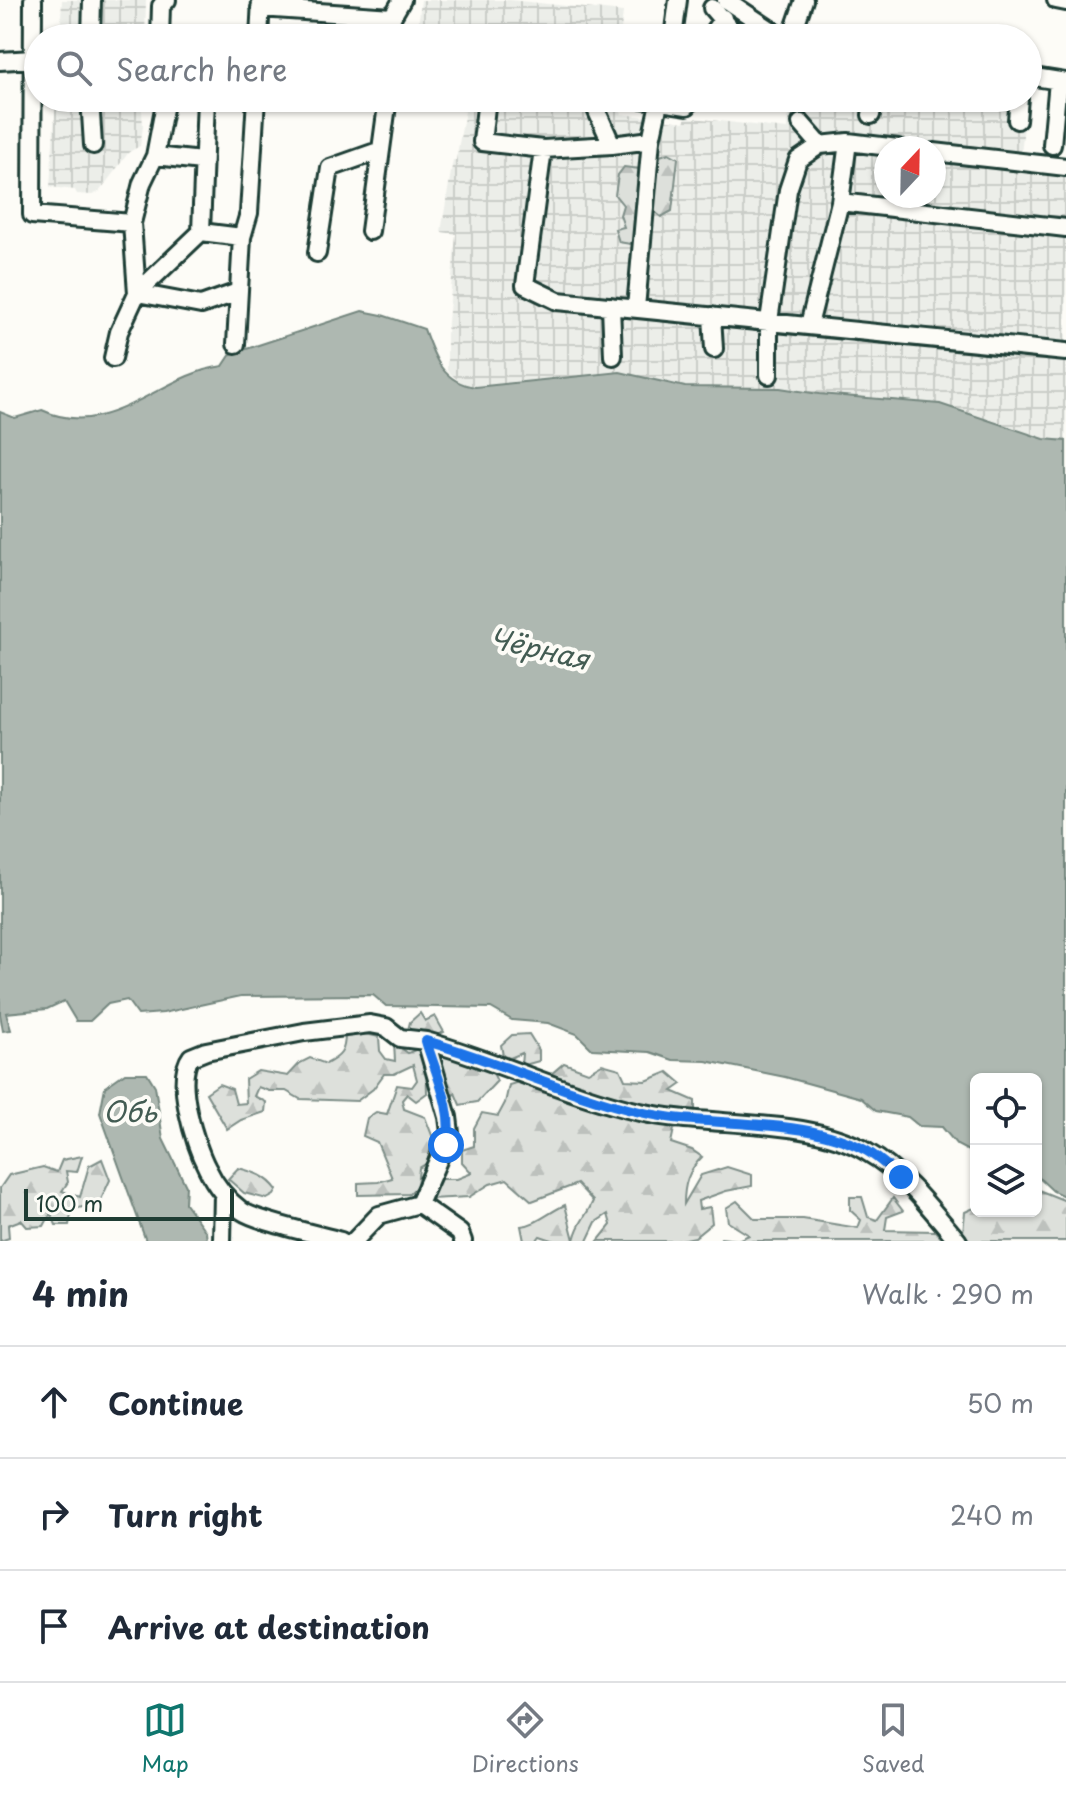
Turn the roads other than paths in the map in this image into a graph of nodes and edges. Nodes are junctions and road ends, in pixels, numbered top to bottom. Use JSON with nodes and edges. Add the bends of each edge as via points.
{"nodes":[{"id":1,"x":33,"y":0,"type":"edge"},
{"id":2,"x":92,"y":0,"type":"edge"},
{"id":3,"x":167,"y":0,"type":"edge"},
{"id":4,"x":402,"y":0,"type":"edge"},
{"id":5,"x":678,"y":0,"type":"edge"},
{"id":6,"x":804,"y":0,"type":"edge"},
{"id":7,"x":1056,"y":0,"type":"edge"},
{"id":8,"x":1066,"y":2,"type":"edge"},
{"id":9,"x":261,"y":4,"type":"edge"},
{"id":10,"x":720,"y":9,"type":"edge"},
{"id":11,"x":392,"y":17,"type":"junction"},
{"id":12,"x":33,"y":24,"type":"edge"},
{"id":13,"x":91,"y":24,"type":"edge"},
{"id":14,"x":160,"y":24,"type":"edge"},
{"id":15,"x":260,"y":24,"type":"edge"},
{"id":16,"x":392,"y":24,"type":"edge"},
{"id":17,"x":675,"y":24,"type":"edge"},
{"id":18,"x":753,"y":24,"type":"edge"},
{"id":19,"x":796,"y":24,"type":"edge"},
{"id":20,"x":24,"y":60,"type":"edge"},
{"id":21,"x":0,"y":61,"type":"edge"},
{"id":22,"x":1042,"y":78,"type":"edge"},
{"id":23,"x":1062,"y":81,"type":"edge"},
{"id":24,"x":33,"y":112,"type":"edge"},
{"id":25,"x":91,"y":112,"type":"edge"},
{"id":26,"x":163,"y":112,"type":"edge"},
{"id":27,"x":205,"y":112,"type":"edge"},
{"id":28,"x":255,"y":112,"type":"edge"},
{"id":29,"x":386,"y":112,"type":"edge"},
{"id":30,"x":485,"y":112,"type":"edge"},
{"id":31,"x":597,"y":112,"type":"edge"},
{"id":32,"x":657,"y":112,"type":"edge"},
{"id":33,"x":1018,"y":112,"type":"edge"},
{"id":34,"x":1017,"y":120,"type":"dead end"},
{"id":35,"x":801,"y":123,"type":"dead end"},
{"id":36,"x":651,"y":140,"type":"junction"},
{"id":37,"x":848,"y":142,"type":"junction"},
{"id":38,"x":93,"y":145,"type":"dead end"},
{"id":39,"x":612,"y":145,"type":"junction"},
{"id":40,"x":820,"y":145,"type":"junction"},
{"id":41,"x":874,"y":145,"type":"edge"},
{"id":42,"x":1052,"y":145,"type":"dead end"},
{"id":43,"x":543,"y":149,"type":"junction"},
{"id":44,"x":381,"y":150,"type":"junction"},
{"id":45,"x":946,"y":153,"type":"edge"},
{"id":46,"x":155,"y":156,"type":"junction"},
{"id":47,"x":202,"y":161,"type":"junction"},
{"id":48,"x":1066,"y":167,"type":"edge"},
{"id":49,"x":840,"y":202,"type":"junction"},
{"id":50,"x":132,"y":223,"type":"junction"},
{"id":51,"x":1066,"y":228,"type":"edge"},
{"id":52,"x":370,"y":231,"type":"dead end"},
{"id":53,"x":201,"y":232,"type":"junction"},
{"id":54,"x":242,"y":237,"type":"junction"},
{"id":55,"x":317,"y":253,"type":"dead end"},
{"id":56,"x":238,"y":292,"type":"junction"},
{"id":57,"x":137,"y":293,"type":"junction"},
{"id":58,"x":611,"y":306,"type":"junction"},
{"id":59,"x":636,"y":308,"type":"junction"},
{"id":60,"x":712,"y":316,"type":"junction"},
{"id":61,"x":769,"y":321,"type":"junction"},
{"id":62,"x":809,"y":325,"type":"junction"},
{"id":63,"x":236,"y":344,"type":"dead end"},
{"id":64,"x":714,"y":349,"type":"dead end"},
{"id":65,"x":1066,"y":352,"type":"edge"},
{"id":66,"x":613,"y":356,"type":"dead end"},
{"id":67,"x":113,"y":358,"type":"dead end"},
{"id":68,"x":769,"y":375,"type":"dead end"},
{"id":69,"x":426,"y":1041,"type":"junction"},
{"id":70,"x":223,"y":1194,"type":"junction"},
{"id":71,"x":419,"y":1204,"type":"junction"},
{"id":72,"x":222,"y":1241,"type":"edge"},
{"id":73,"x":341,"y":1241,"type":"edge"},
{"id":74,"x":354,"y":1241,"type":"edge"},
{"id":75,"x":463,"y":1241,"type":"edge"},
{"id":76,"x":958,"y":1241,"type":"edge"}],
"edges":[{"from":1,"to":12,"type":"lane"},
{"from":2,"to":13,"type":"lane"},
{"from":3,"to":14,"type":"lane","via":[[161,6]]},
{"from":4,"to":11,"type":"lane"},
{"from":5,"to":17,"type":"lane"},
{"from":6,"to":19,"type":"lane"},
{"from":7,"to":8,"type":"lane"},
{"from":9,"to":11,"type":"lane"},
{"from":9,"to":15,"type":"lane"},
{"from":10,"to":18,"type":"lane"},
{"from":11,"to":16,"type":"lane"},
{"from":20,"to":21,"type":"lane"},
{"from":22,"to":23,"type":"lane"},
{"from":23,"to":42,"type":"lane"},
{"from":24,"to":50,"type":"lane","via":[[32,215]]},
{"from":25,"to":38,"type":"lane"},
{"from":26,"to":46,"type":"lane"},
{"from":27,"to":47,"type":"lane"},
{"from":28,"to":54,"type":"lane","via":[[249,213]]},
{"from":29,"to":44,"type":"lane"},
{"from":30,"to":43,"type":"lane","via":[[482,142]]},
{"from":31,"to":39,"type":"lane"},
{"from":32,"to":36,"type":"lane"},
{"from":33,"to":34,"type":"lane"},
{"from":35,"to":40,"type":"lane"},
{"from":36,"to":39,"type":"lane"},
{"from":36,"to":59,"type":"lane"},
{"from":37,"to":40,"type":"lane"},
{"from":37,"to":41,"type":"lane"},
{"from":37,"to":49,"type":"lane"},
{"from":39,"to":43,"type":"lane"},
{"from":40,"to":61,"type":"lane","via":[[798,160],[788,190]]},
{"from":43,"to":58,"type":"lane","via":[[525,285],[558,301]]},
{"from":44,"to":52,"type":"lane"},
{"from":44,"to":55,"type":"lane","via":[[330,168]]},
{"from":45,"to":48,"type":"lane"},
{"from":46,"to":47,"type":"lane"},
{"from":46,"to":50,"type":"lane"},
{"from":47,"to":53,"type":"lane"},
{"from":49,"to":51,"type":"lane"},
{"from":49,"to":62,"type":"lane"},
{"from":50,"to":57,"type":"lane"},
{"from":53,"to":54,"type":"lane"},
{"from":53,"to":57,"type":"lane"},
{"from":54,"to":56,"type":"lane"},
{"from":56,"to":57,"type":"lane","via":[[201,305]]},
{"from":56,"to":63,"type":"lane"},
{"from":57,"to":67,"type":"lane"},
{"from":58,"to":59,"type":"lane"},
{"from":58,"to":66,"type":"lane"},
{"from":59,"to":60,"type":"lane"},
{"from":60,"to":61,"type":"lane"},
{"from":60,"to":64,"type":"lane"},
{"from":61,"to":62,"type":"lane"},
{"from":61,"to":68,"type":"lane"},
{"from":62,"to":65,"type":"lane"},
{"from":69,"to":70,"type":"lane","via":[[400,1038],[386,1027],[370,1024],[196,1053],[186,1063],[183,1081],[206,1167]]},
{"from":69,"to":71,"type":"lane","via":[[450,1133]]},
{"from":69,"to":76,"type":"lane","via":[[642,1113],[834,1138],[867,1151],[901,1177]]},
{"from":70,"to":72,"type":"lane"},
{"from":70,"to":73,"type":"lane","via":[[244,1213]]},
{"from":71,"to":74,"type":"lane","via":[[379,1215]]},
{"from":71,"to":75,"type":"lane","via":[[460,1233]]}]}
